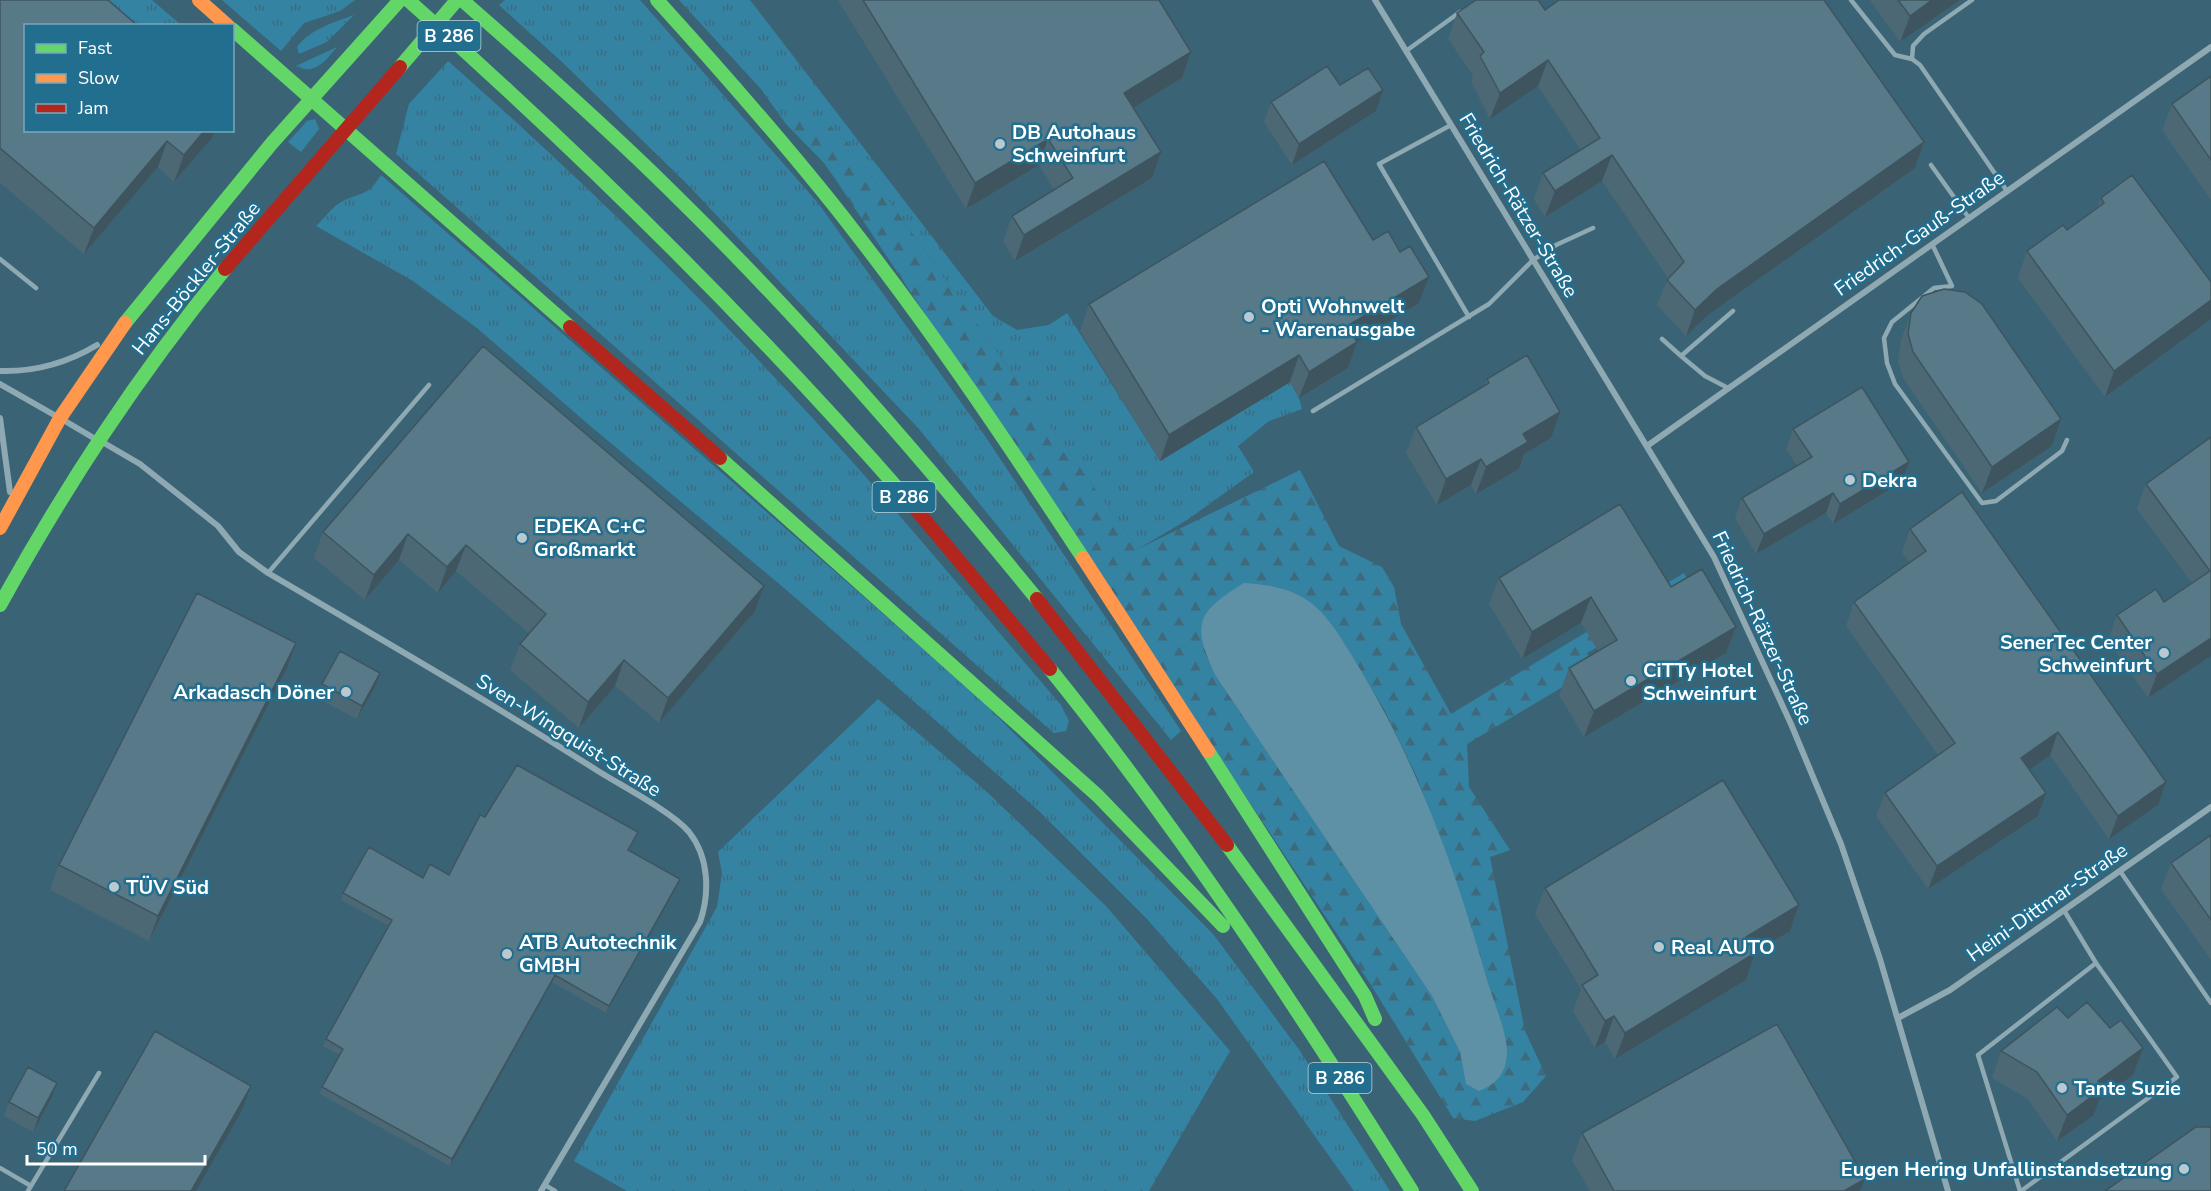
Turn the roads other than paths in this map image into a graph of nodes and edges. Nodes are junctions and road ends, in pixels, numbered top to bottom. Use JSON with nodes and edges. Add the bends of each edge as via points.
{"nodes":[{"id":1,"x":200,"y":0,"type":"edge"},
{"id":2,"x":400,"y":0,"type":"edge"},
{"id":3,"x":408,"y":0,"type":"edge"},
{"id":4,"x":457,"y":0,"type":"edge"},
{"id":5,"x":462,"y":0,"type":"edge"},
{"id":6,"x":657,"y":0,"type":"edge"},
{"id":7,"x":1375,"y":0,"type":"edge"},
{"id":8,"x":1851,"y":0,"type":"edge"},
{"id":9,"x":1972,"y":0,"type":"edge"},
{"id":10,"x":1467,"y":7,"type":"edge"},
{"id":11,"x":226,"y":24,"type":"edge"},
{"id":12,"x":234,"y":31,"type":"edge"},
{"id":13,"x":2211,"y":47,"type":"edge"},
{"id":14,"x":1406,"y":51,"type":"junction"},
{"id":15,"x":1912,"y":59,"type":"junction"},
{"id":16,"x":311,"y":97,"type":"junction"},
{"id":17,"x":1451,"y":124,"type":"junction"},
{"id":18,"x":348,"y":129,"type":"junction"},
{"id":19,"x":1931,"y":165,"type":"dead end"},
{"id":20,"x":2007,"y":191,"type":"junction"},
{"id":21,"x":1969,"y":218,"type":"junction"},
{"id":22,"x":1593,"y":228,"type":"dead end"},
{"id":23,"x":1932,"y":244,"type":"junction"},
{"id":24,"x":0,"y":259,"type":"edge"},
{"id":25,"x":1533,"y":260,"type":"junction"},
{"id":26,"x":36,"y":288,"type":"dead end"},
{"id":27,"x":1733,"y":310,"type":"dead end"},
{"id":28,"x":1469,"y":316,"type":"junction"},
{"id":29,"x":116,"y":334,"type":"junction"},
{"id":30,"x":1662,"y":339,"type":"dead end"},
{"id":31,"x":1681,"y":356,"type":"junction"},
{"id":32,"x":0,"y":371,"type":"edge"},
{"id":33,"x":0,"y":384,"type":"edge"},
{"id":34,"x":429,"y":385,"type":"dead end"},
{"id":35,"x":1728,"y":388,"type":"junction"},
{"id":36,"x":1313,"y":411,"type":"dead end"},
{"id":37,"x":0,"y":418,"type":"edge"},
{"id":38,"x":60,"y":418,"type":"junction"},
{"id":39,"x":97,"y":440,"type":"junction"},
{"id":40,"x":2067,"y":440,"type":"dead end"},
{"id":41,"x":1647,"y":446,"type":"junction"},
{"id":42,"x":11,"y":506,"type":"junction"},
{"id":43,"x":0,"y":528,"type":"edge"},
{"id":44,"x":268,"y":573,"type":"junction"},
{"id":45,"x":0,"y":605,"type":"edge"},
{"id":46,"x":2211,"y":807,"type":"edge"},
{"id":47,"x":2120,"y":871,"type":"junction"},
{"id":48,"x":2064,"y":912,"type":"junction"},
{"id":49,"x":2096,"y":963,"type":"junction"},
{"id":50,"x":1266,"y":967,"type":"junction"},
{"id":51,"x":2211,"y":1004,"type":"edge"},
{"id":52,"x":1898,"y":1018,"type":"junction"},
{"id":53,"x":99,"y":1073,"type":"dead end"},
{"id":54,"x":1413,"y":1102,"type":"junction"},
{"id":55,"x":0,"y":1168,"type":"edge"},
{"id":56,"x":30,"y":1188,"type":"edge"},
{"id":57,"x":543,"y":1188,"type":"edge"},
{"id":58,"x":555,"y":1191,"type":"edge"},
{"id":59,"x":1412,"y":1191,"type":"edge"},
{"id":60,"x":1472,"y":1191,"type":"edge"},
{"id":61,"x":1948,"y":1191,"type":"edge"},
{"id":62,"x":2021,"y":1191,"type":"edge"}],
"edges":[{"from":1,"to":11,"type":"main road"},
{"from":2,"to":16,"type":"main road","name":"Hans-Böckler-Straße"},
{"from":3,"to":50,"type":"main road","number":"B 286","via":[[490,71],[725,299],[845,429],[1090,718],[1200,867]]},
{"from":4,"to":18,"type":"main road","name":"Hans-Böckler-Straße"},
{"from":5,"to":54,"type":"main road","number":"B 286","via":[[637,158],[877,410],[1110,687]]},
{"from":6,"to":54,"type":"main road","number":"B 286","via":[[738,90],[847,224],[1004,441],[1365,996]]},
{"from":7,"to":14,"type":"street","name":"Friedrich-Rätzer-Straße"},
{"from":8,"to":15,"type":"lane","via":[[1895,55]]},
{"from":9,"to":15,"type":"lane","via":[[1924,34],[1913,46]]},
{"from":10,"to":14,"type":"lane"},
{"from":12,"to":16,"type":"main road"},
{"from":13,"to":20,"type":"street","name":"Friedrich-Gauß-Straße"},
{"from":14,"to":17,"type":"street","name":"Friedrich-Rätzer-Straße"},
{"from":15,"to":20,"type":"lane"},
{"from":16,"to":18,"type":"main road"},
{"from":16,"to":29,"type":"main road","name":"Hans-Böckler-Straße"},
{"from":17,"to":25,"type":"street","name":"Friedrich-Rätzer-Straße"},
{"from":17,"to":28,"type":"lane","via":[[1379,164]]},
{"from":18,"to":39,"type":"main road","name":"Hans-Böckler-Straße","via":[[272,214],[151,363]]},
{"from":18,"to":50,"type":"main road","via":[[1098,796],[1200,905]]},
{"from":19,"to":21,"type":"lane"},
{"from":20,"to":21,"type":"street","name":"Friedrich-Gauß-Straße"},
{"from":21,"to":23,"type":"street","name":"Friedrich-Gauß-Straße"},
{"from":22,"to":25,"type":"lane"},
{"from":23,"to":35,"type":"street","name":"Friedrich-Gauß-Straße"},
{"from":23,"to":40,"type":"lane","via":[[1952,286],[1935,288],[1892,322],[1884,338],[1887,363],[1896,384],[1982,503],[1996,501],[2062,452]]},
{"from":24,"to":26,"type":"lane"},
{"from":25,"to":28,"type":"lane","via":[[1489,304]]},
{"from":25,"to":41,"type":"street","name":"Friedrich-Rätzer-Straße"},
{"from":27,"to":31,"type":"lane"},
{"from":28,"to":36,"type":"lane"},
{"from":29,"to":32,"type":"street","name":"Hans-Böckler-Straße","via":[[76,357],[28,371]]},
{"from":29,"to":38,"type":"main road","name":"Hans-Böckler-Straße"},
{"from":30,"to":31,"type":"lane"},
{"from":31,"to":35,"type":"lane","via":[[1705,376]]},
{"from":33,"to":38,"type":"street","name":"Sven-Wingquist-Straße"},
{"from":34,"to":44,"type":"lane"},
{"from":35,"to":41,"type":"street","name":"Friedrich-Gauß-Straße"},
{"from":37,"to":42,"type":"street"},
{"from":38,"to":39,"type":"street","name":"Sven-Wingquist-Straße"},
{"from":38,"to":42,"type":"main road","name":"Hans-Böckler-Straße"},
{"from":39,"to":44,"type":"street","name":"Sven-Wingquist-Straße","via":[[140,464],[218,526],[239,552]]},
{"from":39,"to":45,"type":"main road","name":"Hans-Böckler-Straße"},
{"from":41,"to":52,"type":"street","name":"Friedrich-Rätzer-Straße","via":[[1714,557],[1791,724],[1855,883]]},
{"from":42,"to":43,"type":"main road","name":"Hans-Böckler-Straße"},
{"from":44,"to":57,"type":"street","name":"Sven-Wingquist-Straße","via":[[525,724],[655,807],[688,831],[698,848],[706,884],[700,922]]},
{"from":46,"to":47,"type":"street","name":"Heini-Dittmar-Straße"},
{"from":47,"to":48,"type":"street","name":"Heini-Dittmar-Straße"},
{"from":47,"to":51,"type":"lane"},
{"from":48,"to":49,"type":"lane"},
{"from":48,"to":52,"type":"street","name":"Heini-Dittmar-Straße","via":[[1950,990]]},
{"from":49,"to":62,"type":"lane","via":[[1978,1055]]},
{"from":49,"to":62,"type":"lane","via":[[2177,1077]]},
{"from":50,"to":59,"type":"main road","number":"B 286"},
{"from":52,"to":61,"type":"street","name":"Friedrich-Rätzer-Straße"},
{"from":53,"to":56,"type":"lane"},
{"from":54,"to":60,"type":"main road","number":"B 286"},
{"from":55,"to":56,"type":"lane"},
{"from":57,"to":58,"type":"lane"}]}
